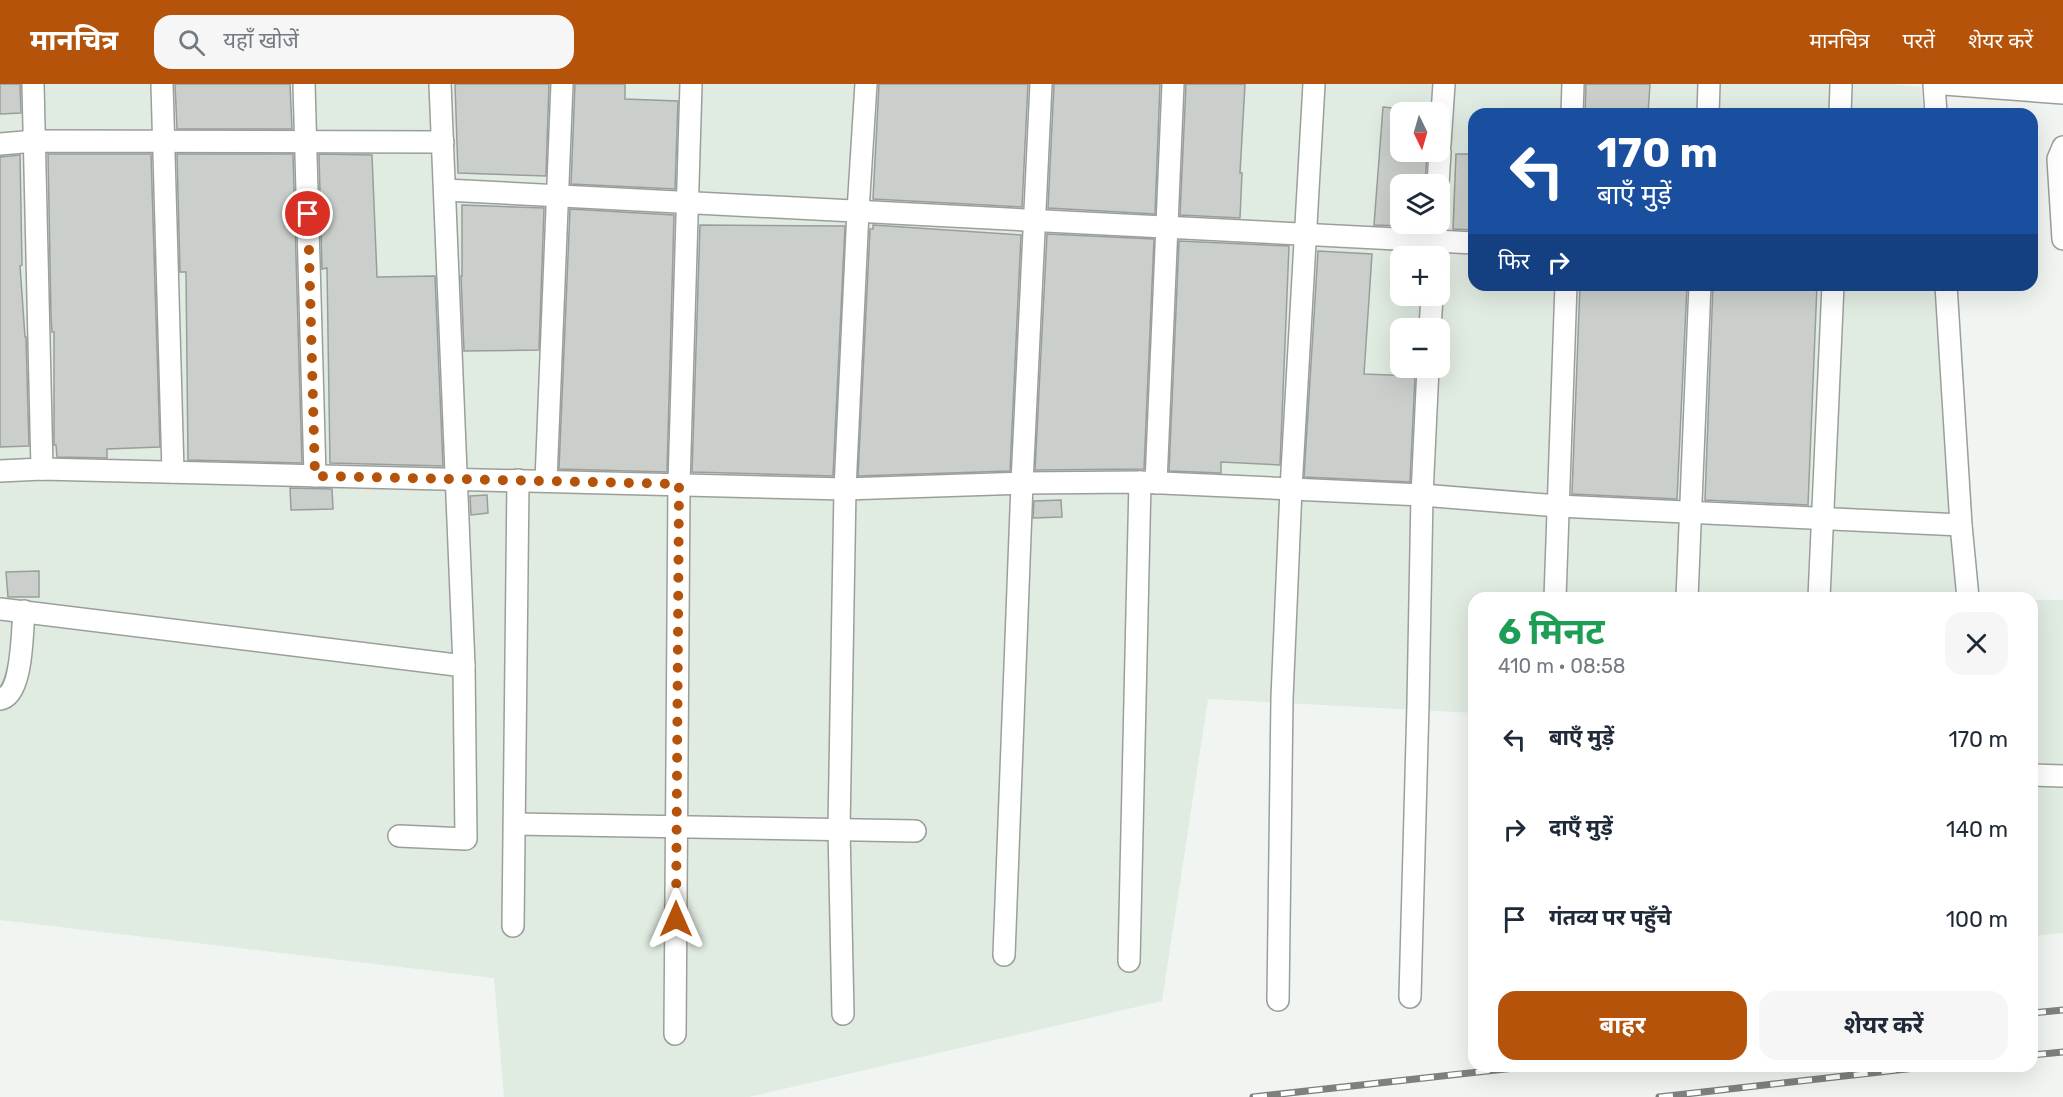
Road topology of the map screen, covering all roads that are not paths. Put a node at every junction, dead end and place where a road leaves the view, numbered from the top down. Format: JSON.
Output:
{"nodes":[{"id":1,"x":33,"y":84,"type":"edge"},
{"id":2,"x":162,"y":84,"type":"edge"},
{"id":3,"x":304,"y":84,"type":"edge"},
{"id":4,"x":440,"y":84,"type":"edge"},
{"id":5,"x":562,"y":84,"type":"edge"},
{"id":6,"x":691,"y":84,"type":"edge"},
{"id":7,"x":866,"y":84,"type":"edge"},
{"id":8,"x":1041,"y":84,"type":"edge"},
{"id":9,"x":1173,"y":84,"type":"edge"},
{"id":10,"x":1314,"y":84,"type":"edge"},
{"id":11,"x":1444,"y":84,"type":"edge"},
{"id":12,"x":1573,"y":84,"type":"edge"},
{"id":13,"x":1709,"y":84,"type":"edge"},
{"id":14,"x":1934,"y":84,"type":"edge"},
{"id":15,"x":1944,"y":84,"type":"edge"},
{"id":16,"x":1841,"y":86,"type":"dead end"},
{"id":17,"x":2063,"y":93,"type":"edge"},
{"id":18,"x":1443,"y":102,"type":"edge"},
{"id":19,"x":1572,"y":108,"type":"edge"},
{"id":20,"x":1708,"y":108,"type":"edge"},
{"id":21,"x":1840,"y":108,"type":"edge"},
{"id":22,"x":1936,"y":108,"type":"edge"},
{"id":23,"x":35,"y":141,"type":"junction"},
{"id":24,"x":164,"y":142,"type":"junction"},
{"id":25,"x":306,"y":142,"type":"junction"},
{"id":26,"x":442,"y":142,"type":"junction"},
{"id":27,"x":0,"y":144,"type":"edge"},
{"id":28,"x":2063,"y":147,"type":"edge"},
{"id":29,"x":445,"y":190,"type":"junction"},
{"id":30,"x":558,"y":196,"type":"junction"},
{"id":31,"x":687,"y":203,"type":"junction"},
{"id":32,"x":858,"y":211,"type":"junction"},
{"id":33,"x":1035,"y":220,"type":"junction"},
{"id":34,"x":1167,"y":226,"type":"junction"},
{"id":35,"x":1305,"y":233,"type":"junction"},
{"id":36,"x":2063,"y":239,"type":"edge"},
{"id":37,"x":1434,"y":240,"type":"edge"},
{"id":38,"x":1468,"y":243,"type":"edge"},
{"id":39,"x":1566,"y":291,"type":"edge"},
{"id":40,"x":1700,"y":291,"type":"edge"},
{"id":41,"x":1833,"y":291,"type":"edge"},
{"id":42,"x":1946,"y":291,"type":"edge"},
{"id":43,"x":1428,"y":378,"type":"edge"},
{"id":44,"x":42,"y":469,"type":"junction"},
{"id":45,"x":0,"y":471,"type":"edge"},
{"id":46,"x":173,"y":472,"type":"junction"},
{"id":47,"x":315,"y":476,"type":"junction"},
{"id":48,"x":457,"y":479,"type":"junction"},
{"id":49,"x":518,"y":480,"type":"junction"},
{"id":50,"x":546,"y":482,"type":"junction"},
{"id":51,"x":1148,"y":482,"type":"junction"},
{"id":52,"x":1022,"y":483,"type":"junction"},
{"id":53,"x":679,"y":484,"type":"junction"},
{"id":54,"x":844,"y":489,"type":"junction"},
{"id":55,"x":1291,"y":489,"type":"junction"},
{"id":56,"x":1422,"y":495,"type":"junction"},
{"id":57,"x":1558,"y":506,"type":"junction"},
{"id":58,"x":1691,"y":512,"type":"junction"},
{"id":59,"x":1823,"y":518,"type":"junction"},
{"id":60,"x":1961,"y":525,"type":"junction"},
{"id":61,"x":1555,"y":592,"type":"edge"},
{"id":62,"x":1687,"y":592,"type":"edge"},
{"id":63,"x":1820,"y":592,"type":"edge"},
{"id":64,"x":1967,"y":592,"type":"edge"},
{"id":65,"x":0,"y":609,"type":"edge"},
{"id":66,"x":24,"y":611,"type":"junction"},
{"id":67,"x":464,"y":666,"type":"junction"},
{"id":68,"x":0,"y":699,"type":"edge"},
{"id":69,"x":2038,"y":775,"type":"edge"},
{"id":70,"x":2063,"y":776,"type":"edge"},
{"id":71,"x":515,"y":824,"type":"junction"},
{"id":72,"x":676,"y":827,"type":"junction"},
{"id":73,"x":838,"y":830,"type":"junction"},
{"id":74,"x":915,"y":831,"type":"dead end"},
{"id":75,"x":399,"y":836,"type":"dead end"},
{"id":76,"x":513,"y":926,"type":"dead end"},
{"id":77,"x":1004,"y":955,"type":"dead end"},
{"id":78,"x":1129,"y":962,"type":"dead end"},
{"id":79,"x":1410,"y":997,"type":"dead end"},
{"id":80,"x":1278,"y":1000,"type":"dead end"},
{"id":81,"x":843,"y":1014,"type":"dead end"},
{"id":82,"x":675,"y":1034,"type":"dead end"}],
"edges":[{"from":1,"to":23,"type":"street"},
{"from":2,"to":24,"type":"street"},
{"from":3,"to":25,"type":"street"},
{"from":4,"to":26,"type":"street"},
{"from":5,"to":30,"type":"street"},
{"from":6,"to":31,"type":"street"},
{"from":7,"to":32,"type":"street"},
{"from":8,"to":33,"type":"street"},
{"from":9,"to":34,"type":"street"},
{"from":10,"to":35,"type":"street"},
{"from":11,"to":18,"type":"street"},
{"from":12,"to":19,"type":"street"},
{"from":13,"to":20,"type":"street"},
{"from":14,"to":22,"type":"street"},
{"from":15,"to":17,"type":"street"},
{"from":16,"to":21,"type":"street"},
{"from":23,"to":24,"type":"street"},
{"from":23,"to":27,"type":"street"},
{"from":23,"to":44,"type":"street"},
{"from":24,"to":25,"type":"street"},
{"from":24,"to":46,"type":"street"},
{"from":25,"to":26,"type":"street"},
{"from":25,"to":47,"type":"street"},
{"from":26,"to":29,"type":"street"},
{"from":28,"to":36,"type":"street"},
{"from":29,"to":30,"type":"street"},
{"from":29,"to":48,"type":"street"},
{"from":30,"to":31,"type":"street"},
{"from":30,"to":50,"type":"street"},
{"from":31,"to":32,"type":"street"},
{"from":31,"to":53,"type":"street"},
{"from":32,"to":33,"type":"street"},
{"from":32,"to":54,"type":"street"},
{"from":33,"to":34,"type":"street"},
{"from":33,"to":52,"type":"street"},
{"from":34,"to":35,"type":"street"},
{"from":34,"to":51,"type":"street"},
{"from":35,"to":37,"type":"street"},
{"from":35,"to":55,"type":"street"},
{"from":37,"to":38,"type":"street"},
{"from":39,"to":57,"type":"street"},
{"from":40,"to":58,"type":"street"},
{"from":41,"to":59,"type":"street"},
{"from":42,"to":60,"type":"street"},
{"from":43,"to":56,"type":"street"},
{"from":44,"to":45,"type":"street"},
{"from":44,"to":46,"type":"street"},
{"from":46,"to":47,"type":"street"},
{"from":47,"to":48,"type":"street"},
{"from":48,"to":49,"type":"street"},
{"from":48,"to":67,"type":"street"},
{"from":49,"to":50,"type":"street"},
{"from":49,"to":71,"type":"street"},
{"from":50,"to":53,"type":"street"},
{"from":51,"to":52,"type":"street"},
{"from":51,"to":55,"type":"street"},
{"from":51,"to":78,"type":"street"},
{"from":52,"to":54,"type":"street"},
{"from":52,"to":77,"type":"street"},
{"from":53,"to":54,"type":"street"},
{"from":53,"to":72,"type":"street"},
{"from":54,"to":73,"type":"street"},
{"from":55,"to":56,"type":"street"},
{"from":55,"to":80,"type":"street"},
{"from":56,"to":57,"type":"street"},
{"from":56,"to":79,"type":"street"},
{"from":57,"to":58,"type":"street"},
{"from":57,"to":61,"type":"street"},
{"from":58,"to":59,"type":"street"},
{"from":58,"to":62,"type":"street"},
{"from":59,"to":60,"type":"street"},
{"from":59,"to":63,"type":"street"},
{"from":60,"to":64,"type":"street"},
{"from":65,"to":66,"type":"street"},
{"from":66,"to":67,"type":"street"},
{"from":66,"to":68,"type":"street"},
{"from":67,"to":75,"type":"street"},
{"from":69,"to":70,"type":"street"},
{"from":71,"to":72,"type":"street"},
{"from":71,"to":76,"type":"street"},
{"from":72,"to":73,"type":"street"},
{"from":72,"to":82,"type":"street"},
{"from":73,"to":74,"type":"street"},
{"from":73,"to":81,"type":"street"}]}
